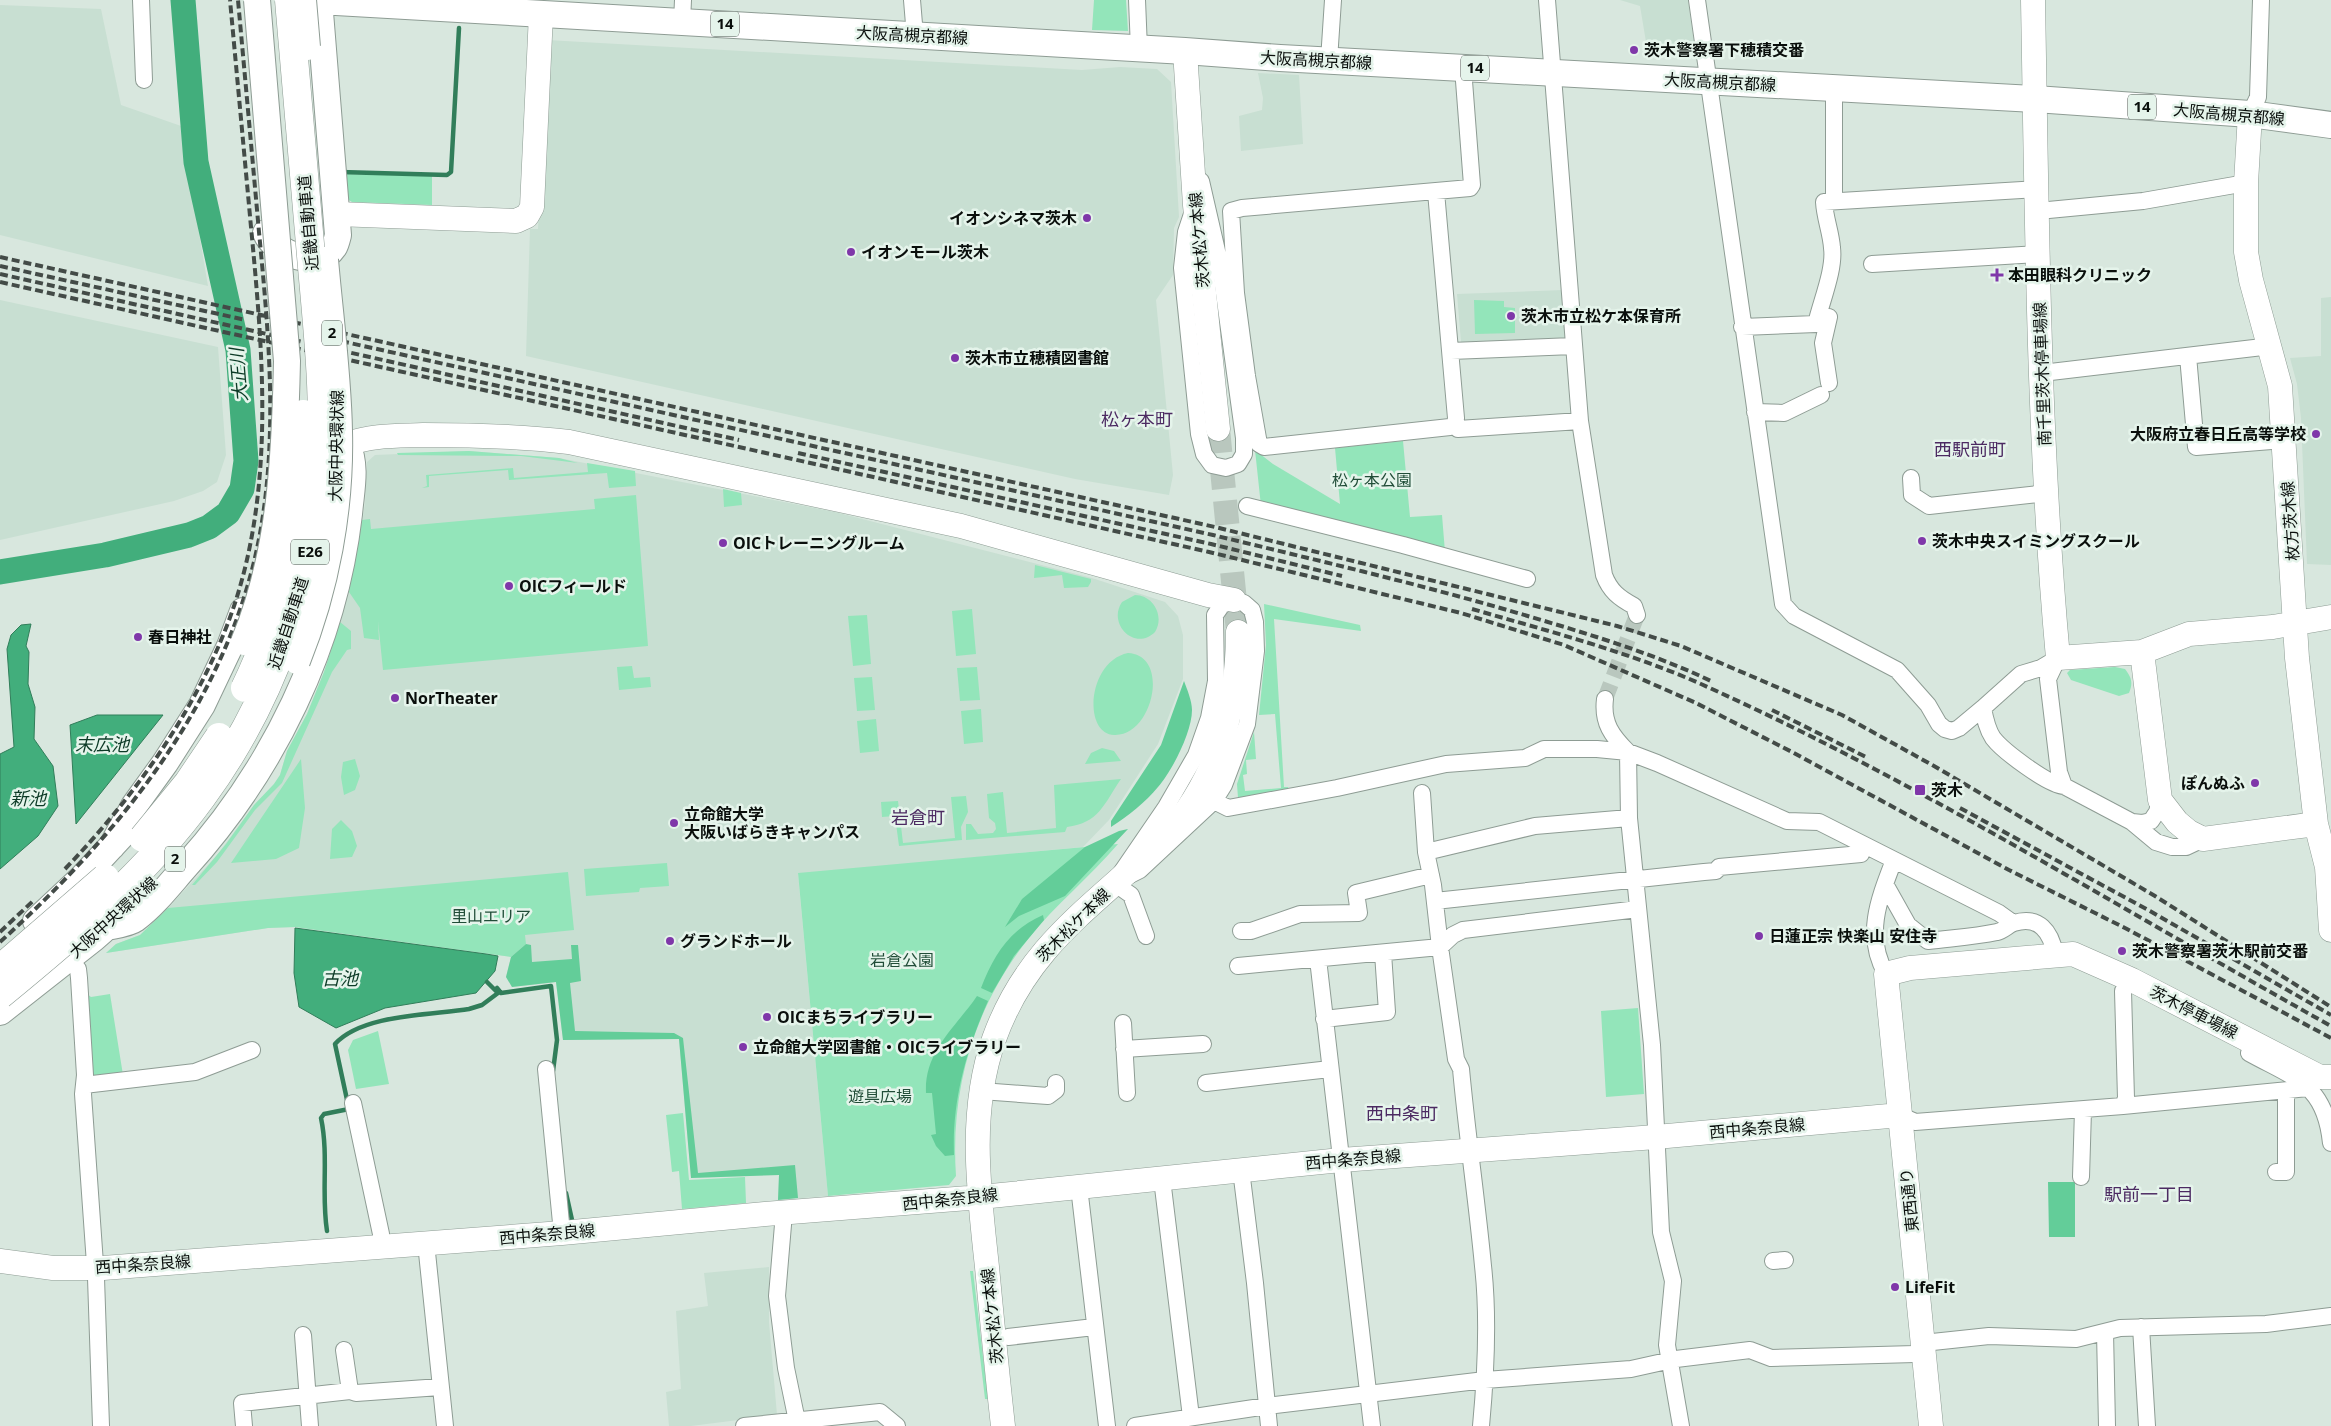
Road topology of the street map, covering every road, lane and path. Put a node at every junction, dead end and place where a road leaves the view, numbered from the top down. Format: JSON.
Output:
{"nodes":[{"id":1,"x":141,"y":0,"type":"edge"},
{"id":2,"x":244,"y":0,"type":"edge"},
{"id":3,"x":257,"y":0,"type":"edge"},
{"id":4,"x":273,"y":0,"type":"edge"},
{"id":5,"x":289,"y":0,"type":"edge"},
{"id":6,"x":310,"y":0,"type":"edge"},
{"id":7,"x":912,"y":0,"type":"edge"},
{"id":8,"x":1137,"y":0,"type":"edge"},
{"id":9,"x":1333,"y":0,"type":"edge"},
{"id":10,"x":1547,"y":0,"type":"edge"},
{"id":11,"x":1697,"y":0,"type":"edge"},
{"id":12,"x":2033,"y":0,"type":"edge"},
{"id":13,"x":2261,"y":0,"type":"edge"},
{"id":14,"x":537,"y":9,"type":"edge"},
{"id":15,"x":683,"y":11,"type":"edge"},
{"id":16,"x":915,"y":36,"type":"junction"},
{"id":17,"x":1139,"y":48,"type":"junction"},
{"id":18,"x":1185,"y":51,"type":"junction"},
{"id":19,"x":1329,"y":60,"type":"junction"},
{"id":20,"x":1463,"y":68,"type":"junction"},
{"id":21,"x":1554,"y":72,"type":"junction"},
{"id":22,"x":144,"y":80,"type":"dead end"},
{"id":23,"x":1708,"y":81,"type":"junction"},
{"id":24,"x":1834,"y":88,"type":"junction"},
{"id":25,"x":2035,"y":99,"type":"junction"},
{"id":26,"x":2250,"y":114,"type":"junction"},
{"id":27,"x":2331,"y":125,"type":"edge"},
{"id":28,"x":1192,"y":153,"type":"junction"},
{"id":29,"x":2246,"y":184,"type":"junction"},
{"id":30,"x":1436,"y":192,"type":"junction"},
{"id":31,"x":2037,"y":200,"type":"junction"},
{"id":32,"x":1834,"y":201,"type":"junction"},
{"id":33,"x":1195,"y":205,"type":"junction"},
{"id":34,"x":337,"y":214,"type":"junction"},
{"id":35,"x":2038,"y":254,"type":"junction"},
{"id":36,"x":1872,"y":264,"type":"dead end"},
{"id":37,"x":1824,"y":321,"type":"junction"},
{"id":38,"x":1742,"y":327,"type":"junction"},
{"id":39,"x":1573,"y":346,"type":"junction"},
{"id":40,"x":2271,"y":346,"type":"junction"},
{"id":41,"x":1451,"y":351,"type":"junction"},
{"id":42,"x":2188,"y":356,"type":"junction"},
{"id":43,"x":2042,"y":373,"type":"junction"},
{"id":44,"x":1754,"y":412,"type":"junction"},
{"id":45,"x":1580,"y":421,"type":"junction"},
{"id":46,"x":1455,"y":424,"type":"junction"},
{"id":47,"x":1218,"y":429,"type":"tunnel mouth"},
{"id":48,"x":2284,"y":440,"type":"junction"},
{"id":49,"x":347,"y":444,"type":"junction"},
{"id":50,"x":1911,"y":478,"type":"dead end"},
{"id":51,"x":2047,"y":493,"type":"junction"},
{"id":52,"x":1247,"y":506,"type":"dead end"},
{"id":53,"x":1526,"y":579,"type":"dead end"},
{"id":54,"x":1234,"y":600,"type":"joint"},
{"id":55,"x":1211,"y":605,"type":"junction"},
{"id":56,"x":1637,"y":616,"type":"dead end"},
{"id":57,"x":2331,"y":618,"type":"edge"},
{"id":58,"x":2296,"y":622,"type":"junction"},
{"id":59,"x":1238,"y":632,"type":"tunnel mouth"},
{"id":60,"x":2142,"y":652,"type":"junction"},
{"id":61,"x":2058,"y":658,"type":"junction"},
{"id":62,"x":1605,"y":699,"type":"tunnel mouth"},
{"id":63,"x":1983,"y":708,"type":"junction"},
{"id":64,"x":1628,"y":752,"type":"junction"},
{"id":65,"x":2064,"y":786,"type":"junction"},
{"id":66,"x":1422,"y":793,"type":"dead end"},
{"id":67,"x":2160,"y":800,"type":"junction"},
{"id":68,"x":1214,"y":801,"type":"junction"},
{"id":69,"x":1629,"y":818,"type":"junction"},
{"id":70,"x":2132,"y":822,"type":"junction"},
{"id":71,"x":2327,"y":834,"type":"edge"},
{"id":72,"x":2204,"y":839,"type":"junction"},
{"id":73,"x":1864,"y":845,"type":"junction"},
{"id":74,"x":112,"y":846,"type":"junction"},
{"id":75,"x":1426,"y":852,"type":"junction"},
{"id":76,"x":1894,"y":860,"type":"junction"},
{"id":77,"x":1430,"y":875,"type":"junction"},
{"id":78,"x":1635,"y":878,"type":"junction"},
{"id":79,"x":1114,"y":883,"type":"junction"},
{"id":80,"x":1885,"y":884,"type":"junction"},
{"id":81,"x":1435,"y":901,"type":"junction"},
{"id":82,"x":1638,"y":909,"type":"junction"},
{"id":83,"x":2012,"y":923,"type":"junction"},
{"id":84,"x":106,"y":928,"type":"junction"},
{"id":85,"x":2331,"y":930,"type":"edge"},
{"id":86,"x":1241,"y":931,"type":"dead end"},
{"id":87,"x":1146,"y":936,"type":"dead end"},
{"id":88,"x":1440,"y":947,"type":"junction"},
{"id":89,"x":0,"y":953,"type":"edge"},
{"id":90,"x":1382,"y":953,"type":"junction"},
{"id":91,"x":2055,"y":954,"type":"junction"},
{"id":92,"x":67,"y":959,"type":"junction"},
{"id":93,"x":1318,"y":959,"type":"junction"},
{"id":94,"x":1238,"y":966,"type":"dead end"},
{"id":95,"x":0,"y":969,"type":"edge"},
{"id":96,"x":1886,"y":974,"type":"junction"},
{"id":97,"x":2128,"y":985,"type":"junction"},
{"id":98,"x":0,"y":996,"type":"edge"},
{"id":99,"x":0,"y":1012,"type":"edge"},
{"id":100,"x":1324,"y":1019,"type":"junction"},
{"id":101,"x":1123,"y":1023,"type":"dead end"},
{"id":102,"x":1203,"y":1044,"type":"dead end"},
{"id":103,"x":1124,"y":1049,"type":"junction"},
{"id":104,"x":252,"y":1050,"type":"dead end"},
{"id":105,"x":546,"y":1069,"type":"dead end"},
{"id":106,"x":1330,"y":1069,"type":"junction"},
{"id":107,"x":2331,"y":1077,"type":"edge"},
{"id":108,"x":1056,"y":1083,"type":"dead end"},
{"id":109,"x":1206,"y":1083,"type":"dead end"},
{"id":110,"x":84,"y":1085,"type":"junction"},
{"id":111,"x":2308,"y":1088,"type":"junction"},
{"id":112,"x":981,"y":1091,"type":"junction"},
{"id":113,"x":2286,"y":1091,"type":"junction"},
{"id":114,"x":1127,"y":1093,"type":"dead end"},
{"id":115,"x":353,"y":1103,"type":"dead end"},
{"id":116,"x":2123,"y":1106,"type":"junction"},
{"id":117,"x":2083,"y":1110,"type":"junction"},
{"id":118,"x":1900,"y":1115,"type":"junction"},
{"id":119,"x":1656,"y":1137,"type":"junction"},
{"id":120,"x":2331,"y":1143,"type":"edge"},
{"id":121,"x":1468,"y":1149,"type":"junction"},
{"id":122,"x":1341,"y":1160,"type":"junction"},
{"id":123,"x":1241,"y":1170,"type":"junction"},
{"id":124,"x":2276,"y":1172,"type":"dead end"},
{"id":125,"x":2081,"y":1177,"type":"dead end"},
{"id":126,"x":1162,"y":1179,"type":"junction"},
{"id":127,"x":1079,"y":1187,"type":"junction"},
{"id":128,"x":981,"y":1197,"type":"junction"},
{"id":129,"x":784,"y":1213,"type":"junction"},
{"id":130,"x":562,"y":1234,"type":"junction"},
{"id":131,"x":426,"y":1243,"type":"junction"},
{"id":132,"x":381,"y":1245,"type":"junction"},
{"id":133,"x":0,"y":1261,"type":"edge"},
{"id":134,"x":95,"y":1268,"type":"junction"},
{"id":135,"x":2331,"y":1316,"type":"edge"},
{"id":136,"x":1094,"y":1327,"type":"junction"},
{"id":137,"x":2141,"y":1327,"type":"junction"},
{"id":138,"x":2104,"y":1332,"type":"junction"},
{"id":139,"x":303,"y":1335,"type":"dead end"},
{"id":140,"x":1008,"y":1337,"type":"dead end"},
{"id":141,"x":1919,"y":1348,"type":"junction"},
{"id":142,"x":344,"y":1350,"type":"dead end"},
{"id":143,"x":1669,"y":1362,"type":"junction"},
{"id":144,"x":1485,"y":1380,"type":"junction"},
{"id":145,"x":440,"y":1387,"type":"junction"},
{"id":146,"x":350,"y":1391,"type":"junction"},
{"id":147,"x":1369,"y":1394,"type":"junction"},
{"id":148,"x":308,"y":1396,"type":"junction"},
{"id":149,"x":1267,"y":1406,"type":"junction"},
{"id":150,"x":1191,"y":1417,"type":"junction"},
{"id":151,"x":797,"y":1420,"type":"junction"},
{"id":152,"x":101,"y":1426,"type":"edge"},
{"id":153,"x":244,"y":1426,"type":"edge"},
{"id":154,"x":310,"y":1426,"type":"edge"},
{"id":155,"x":445,"y":1426,"type":"edge"},
{"id":156,"x":744,"y":1426,"type":"edge"},
{"id":157,"x":897,"y":1426,"type":"edge"},
{"id":158,"x":1003,"y":1426,"type":"edge"},
{"id":159,"x":1107,"y":1426,"type":"edge"},
{"id":160,"x":1135,"y":1426,"type":"edge"},
{"id":161,"x":1269,"y":1426,"type":"edge"},
{"id":162,"x":1372,"y":1426,"type":"edge"},
{"id":163,"x":1480,"y":1426,"type":"edge"},
{"id":164,"x":1681,"y":1426,"type":"edge"},
{"id":165,"x":1932,"y":1426,"type":"edge"},
{"id":166,"x":2106,"y":1426,"type":"edge"},
{"id":167,"x":2147,"y":1426,"type":"edge"}],
"edges":[{"from":1,"to":22,"type":"street"},
{"from":2,"to":34,"type":"main road"},
{"from":3,"to":74,"type":"main road","bridge":true},
{"from":4,"to":95,"type":"highway","name":"近畿自動車道","number":"E26","bridge":true},
{"from":5,"to":98,"type":"highway","name":"近畿自動車道","number":"E26","bridge":true},
{"from":6,"to":14,"type":"main road","name":"大阪高槻京都線","number":"14"},
{"from":6,"to":34,"type":"main road"},
{"from":6,"to":84,"type":"main road","name":"大阪中央環状線","number":"2","bridge":true},
{"from":7,"to":16,"type":"street"},
{"from":8,"to":17,"type":"street"},
{"from":9,"to":19,"type":"street"},
{"from":10,"to":21,"type":"street"},
{"from":11,"to":23,"type":"street"},
{"from":12,"to":25,"type":"street","name":"南千里茨木停車場線"},
{"from":13,"to":26,"type":"street"},
{"from":14,"to":15,"type":"main road","name":"大阪高槻京都線","number":"14"},
{"from":14,"to":34,"type":"street"},
{"from":15,"to":16,"type":"main road","name":"大阪高槻京都線","number":"14"},
{"from":16,"to":17,"type":"main road","name":"大阪高槻京都線","number":"14"},
{"from":17,"to":18,"type":"main road","name":"大阪高槻京都線","number":"14"},
{"from":18,"to":19,"type":"main road","name":"大阪高槻京都線","number":"14"},
{"from":18,"to":28,"type":"street","name":"茨木松ケ本線"},
{"from":19,"to":20,"type":"main road","name":"大阪高槻京都線","number":"14"},
{"from":20,"to":21,"type":"main road","name":"大阪高槻京都線","number":"14"},
{"from":20,"to":30,"type":"street"},
{"from":21,"to":23,"type":"main road","name":"大阪高槻京都線","number":"14"},
{"from":21,"to":39,"type":"street"},
{"from":23,"to":24,"type":"main road","name":"大阪高槻京都線","number":"14"},
{"from":23,"to":38,"type":"street"},
{"from":24,"to":25,"type":"main road","name":"大阪高槻京都線","number":"14"},
{"from":24,"to":32,"type":"street"},
{"from":25,"to":26,"type":"main road","name":"大阪高槻京都線","number":"14"},
{"from":25,"to":31,"type":"street","name":"南千里茨木停車場線"},
{"from":26,"to":27,"type":"main road","name":"大阪高槻京都線","number":"14"},
{"from":26,"to":29,"type":"street","name":"枚方茨木線"},
{"from":28,"to":33,"type":"street","name":"茨木松ケ本線"},
{"from":28,"to":33,"type":"street"},
{"from":29,"to":31,"type":"street"},
{"from":29,"to":40,"type":"street","name":"枚方茨木線"},
{"from":30,"to":41,"type":"street"},
{"from":30,"to":46,"type":"street"},
{"from":31,"to":32,"type":"street"},
{"from":31,"to":35,"type":"street","name":"南千里茨木停車場線"},
{"from":32,"to":37,"type":"street"},
{"from":33,"to":47,"type":"street","name":"茨木松ケ本線"},
{"from":35,"to":36,"type":"street"},
{"from":35,"to":43,"type":"street","name":"南千里茨木停車場線"},
{"from":37,"to":38,"type":"street"},
{"from":37,"to":44,"type":"street"},
{"from":38,"to":44,"type":"street"},
{"from":39,"to":41,"type":"street"},
{"from":39,"to":45,"type":"street"},
{"from":40,"to":42,"type":"street"},
{"from":40,"to":48,"type":"street","name":"枚方茨木線"},
{"from":41,"to":46,"type":"street"},
{"from":42,"to":43,"type":"street"},
{"from":42,"to":48,"type":"street"},
{"from":43,"to":51,"type":"street","name":"南千里茨木停車場線"},
{"from":44,"to":63,"type":"street"},
{"from":45,"to":46,"type":"street"},
{"from":45,"to":56,"type":"street"},
{"from":48,"to":58,"type":"street","name":"枚方茨木線"},
{"from":49,"to":55,"type":"street"},
{"from":49,"to":74,"type":"main road"},
{"from":49,"to":84,"type":"main road"},
{"from":50,"to":51,"type":"street"},
{"from":51,"to":61,"type":"street","name":"南千里茨木停車場線"},
{"from":52,"to":53,"type":"street"},
{"from":54,"to":55,"type":"street"},
{"from":54,"to":68,"type":"street"},
{"from":55,"to":79,"type":"street"},
{"from":57,"to":58,"type":"street"},
{"from":58,"to":60,"type":"street"},
{"from":58,"to":71,"type":"street","name":"枚方茨木線"},
{"from":59,"to":79,"type":"street","name":"茨木松ケ本線"},
{"from":60,"to":61,"type":"street"},
{"from":60,"to":67,"type":"street"},
{"from":61,"to":63,"type":"street"},
{"from":61,"to":65,"type":"street"},
{"from":62,"to":64,"type":"street"},
{"from":63,"to":65,"type":"street"},
{"from":64,"to":68,"type":"street"},
{"from":64,"to":69,"type":"street"},
{"from":64,"to":73,"type":"street"},
{"from":65,"to":70,"type":"street"},
{"from":66,"to":75,"type":"street"},
{"from":67,"to":70,"type":"street"},
{"from":67,"to":72,"type":"street"},
{"from":68,"to":79,"type":"street"},
{"from":69,"to":75,"type":"street"},
{"from":69,"to":78,"type":"street"},
{"from":70,"to":72,"type":"street"},
{"from":71,"to":72,"type":"street"},
{"from":71,"to":85,"type":"street","name":"枚方茨木線"},
{"from":73,"to":76,"type":"street"},
{"from":73,"to":78,"type":"street"},
{"from":74,"to":89,"type":"main road"},
{"from":75,"to":77,"type":"street"},
{"from":76,"to":80,"type":"street"},
{"from":76,"to":83,"type":"street"},
{"from":77,"to":81,"type":"street"},
{"from":77,"to":86,"type":"street"},
{"from":78,"to":81,"type":"street"},
{"from":78,"to":82,"type":"street"},
{"from":79,"to":87,"type":"street"},
{"from":79,"to":112,"type":"street","name":"茨木松ケ本線"},
{"from":80,"to":83,"type":"street"},
{"from":80,"to":96,"type":"street"},
{"from":81,"to":88,"type":"street"},
{"from":82,"to":88,"type":"street"},
{"from":82,"to":119,"type":"street"},
{"from":83,"to":91,"type":"street"},
{"from":84,"to":92,"type":"main road","name":"大阪中央環状線","number":"2"},
{"from":88,"to":90,"type":"street"},
{"from":88,"to":121,"type":"street"},
{"from":90,"to":93,"type":"street"},
{"from":90,"to":100,"type":"street"},
{"from":91,"to":96,"type":"street","name":"茨木停車場線"},
{"from":91,"to":97,"type":"street","name":"茨木停車場線"},
{"from":92,"to":99,"type":"main road","name":"大阪中央環状線","number":"2"},
{"from":92,"to":110,"type":"street"},
{"from":93,"to":94,"type":"street"},
{"from":93,"to":100,"type":"street"},
{"from":96,"to":118,"type":"street","name":"東西通り"},
{"from":97,"to":107,"type":"street","name":"茨木停車場線"},
{"from":97,"to":111,"type":"street"},
{"from":97,"to":116,"type":"street"},
{"from":100,"to":106,"type":"street"},
{"from":101,"to":103,"type":"street"},
{"from":102,"to":103,"type":"street"},
{"from":103,"to":114,"type":"street"},
{"from":104,"to":110,"type":"street"},
{"from":105,"to":130,"type":"street"},
{"from":106,"to":109,"type":"street"},
{"from":106,"to":122,"type":"street"},
{"from":108,"to":112,"type":"street"},
{"from":110,"to":134,"type":"street"},
{"from":111,"to":113,"type":"street"},
{"from":111,"to":120,"type":"street"},
{"from":112,"to":128,"type":"street","name":"茨木松ケ本線"},
{"from":113,"to":116,"type":"street"},
{"from":113,"to":124,"type":"street"},
{"from":115,"to":132,"type":"street"},
{"from":116,"to":117,"type":"street"},
{"from":117,"to":118,"type":"street"},
{"from":117,"to":125,"type":"street"},
{"from":118,"to":119,"type":"street","name":"西中条奈良線"},
{"from":118,"to":141,"type":"street","name":"東西通り"},
{"from":119,"to":121,"type":"street","name":"西中条奈良線"},
{"from":119,"to":143,"type":"street"},
{"from":121,"to":122,"type":"street","name":"西中条奈良線"},
{"from":121,"to":144,"type":"street"},
{"from":122,"to":123,"type":"street","name":"西中条奈良線"},
{"from":122,"to":147,"type":"street"},
{"from":123,"to":126,"type":"street","name":"西中条奈良線"},
{"from":123,"to":149,"type":"street"},
{"from":126,"to":127,"type":"street","name":"西中条奈良線"},
{"from":126,"to":150,"type":"street"},
{"from":127,"to":128,"type":"street","name":"西中条奈良線"},
{"from":127,"to":136,"type":"street"},
{"from":128,"to":129,"type":"street","name":"西中条奈良線"},
{"from":128,"to":158,"type":"street","name":"茨木松ケ本線"},
{"from":129,"to":130,"type":"street","name":"西中条奈良線"},
{"from":129,"to":151,"type":"street"},
{"from":130,"to":131,"type":"street","name":"西中条奈良線"},
{"from":131,"to":132,"type":"street","name":"西中条奈良線"},
{"from":131,"to":145,"type":"street"},
{"from":132,"to":134,"type":"street","name":"西中条奈良線"},
{"from":133,"to":134,"type":"street","name":"西中条奈良線"},
{"from":134,"to":152,"type":"street"},
{"from":135,"to":137,"type":"street"},
{"from":136,"to":140,"type":"street"},
{"from":136,"to":159,"type":"street"},
{"from":137,"to":138,"type":"street"},
{"from":137,"to":167,"type":"street"},
{"from":138,"to":141,"type":"street"},
{"from":138,"to":166,"type":"street"},
{"from":139,"to":148,"type":"street"},
{"from":141,"to":143,"type":"street"},
{"from":141,"to":165,"type":"street","name":"東西通り"},
{"from":142,"to":146,"type":"street"},
{"from":143,"to":144,"type":"street"},
{"from":143,"to":164,"type":"street"},
{"from":144,"to":147,"type":"street"},
{"from":144,"to":163,"type":"street"},
{"from":145,"to":146,"type":"street"},
{"from":145,"to":155,"type":"street"},
{"from":146,"to":148,"type":"street"},
{"from":147,"to":149,"type":"street"},
{"from":147,"to":162,"type":"street"},
{"from":148,"to":153,"type":"street"},
{"from":148,"to":154,"type":"street"},
{"from":149,"to":150,"type":"street"},
{"from":149,"to":161,"type":"street"},
{"from":150,"to":160,"type":"street"},
{"from":151,"to":156,"type":"street"},
{"from":151,"to":157,"type":"street"}]}
